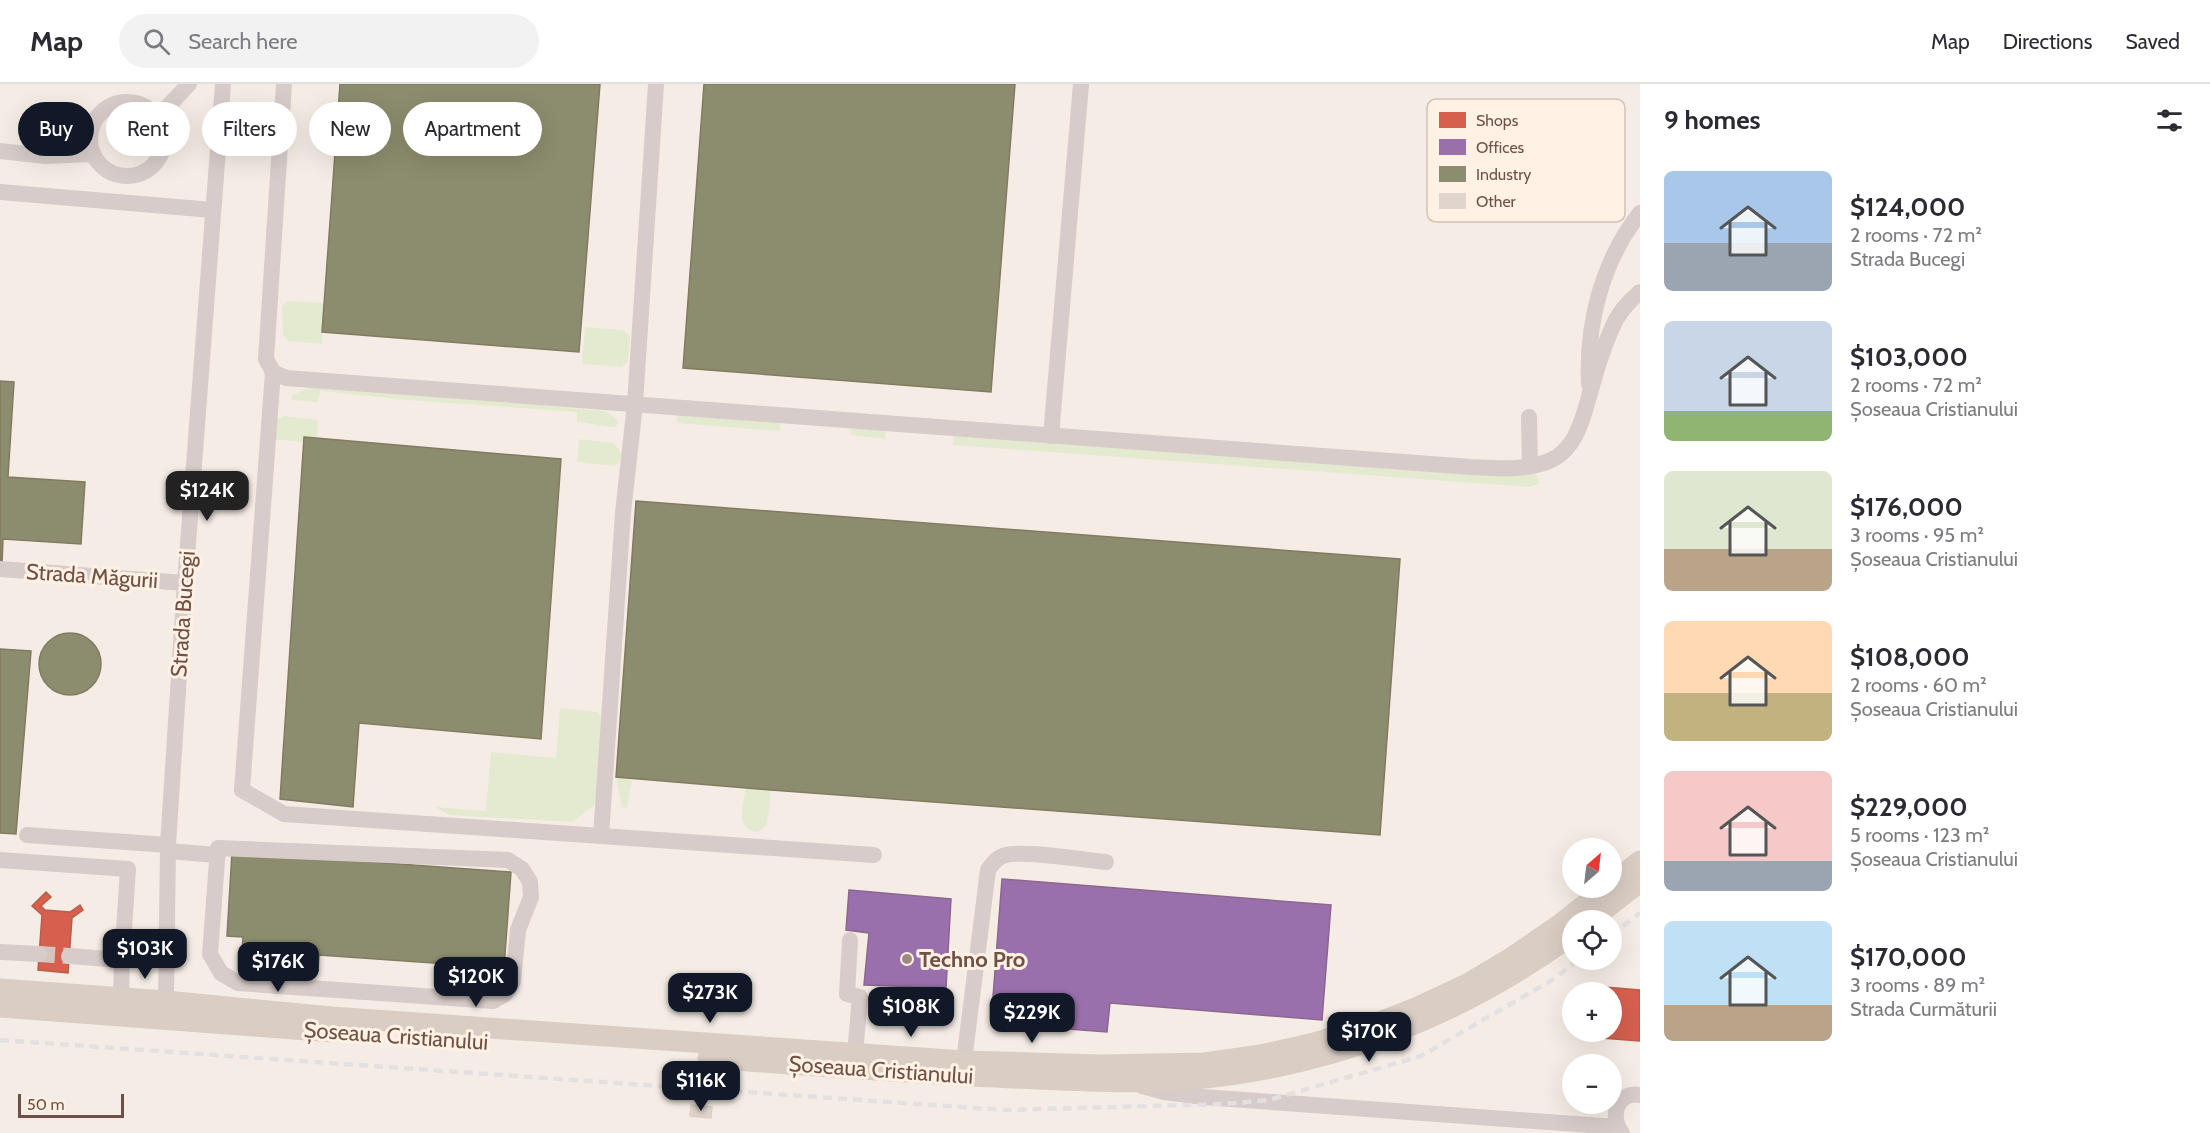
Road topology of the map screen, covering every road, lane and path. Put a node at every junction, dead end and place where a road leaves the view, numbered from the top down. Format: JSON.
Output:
{"nodes":[{"id":1,"x":189,"y":84,"type":"edge"},
{"id":2,"x":223,"y":84,"type":"edge"},
{"id":3,"x":284,"y":84,"type":"edge"},
{"id":4,"x":656,"y":84,"type":"edge"},
{"id":5,"x":1081,"y":84,"type":"edge"},
{"id":6,"x":172,"y":102,"type":"edge"},
{"id":7,"x":106,"y":109,"type":"edge"},
{"id":8,"x":94,"y":121,"type":"edge"},
{"id":9,"x":0,"y":152,"type":"edge"},
{"id":10,"x":18,"y":154,"type":"edge"},
{"id":11,"x":94,"y":156,"type":"edge"},
{"id":12,"x":159,"y":156,"type":"edge"},
{"id":13,"x":0,"y":192,"type":"edge"},
{"id":14,"x":212,"y":210,"type":"junction"},
{"id":15,"x":1640,"y":213,"type":"edge"},
{"id":16,"x":1640,"y":292,"type":"edge"},
{"id":17,"x":273,"y":372,"type":"junction"},
{"id":18,"x":1590,"y":394,"type":"junction"},
{"id":19,"x":635,"y":404,"type":"junction"},
{"id":20,"x":1529,"y":417,"type":"dead end"},
{"id":21,"x":1051,"y":436,"type":"junction"},
{"id":22,"x":1530,"y":466,"type":"junction"},
{"id":23,"x":0,"y":569,"type":"edge"},
{"id":24,"x":185,"y":583,"type":"junction"},
{"id":25,"x":27,"y":835,"type":"dead end"},
{"id":26,"x":601,"y":836,"type":"junction"},
{"id":27,"x":168,"y":848,"type":"junction"},
{"id":28,"x":218,"y":855,"type":"junction"},
{"id":29,"x":874,"y":855,"type":"dead end"},
{"id":30,"x":0,"y":860,"type":"edge"},
{"id":31,"x":1640,"y":861,"type":"edge"},
{"id":32,"x":1106,"y":862,"type":"dead end"},
{"id":33,"x":1622,"y":875,"type":"edge"},
{"id":34,"x":1640,"y":882,"type":"edge"},
{"id":35,"x":1593,"y":898,"type":"edge"},
{"id":36,"x":1604,"y":910,"type":"edge"},
{"id":37,"x":850,"y":940,"type":"dead end"},
{"id":38,"x":1562,"y":942,"type":"edge"},
{"id":39,"x":0,"y":952,"type":"edge"},
{"id":40,"x":39,"y":954,"type":"tunnel mouth"},
{"id":41,"x":69,"y":956,"type":"tunnel mouth"},
{"id":42,"x":122,"y":960,"type":"junction"},
{"id":43,"x":0,"y":989,"type":"edge"},
{"id":44,"x":122,"y":997,"type":"junction"},
{"id":45,"x":166,"y":1001,"type":"junction"},
{"id":46,"x":0,"y":1006,"type":"edge"},
{"id":47,"x":855,"y":1054,"type":"junction"},
{"id":48,"x":964,"y":1061,"type":"junction"},
{"id":49,"x":1130,"y":1082,"type":"junction"},
{"id":50,"x":1640,"y":1095,"type":"edge"},
{"id":51,"x":1619,"y":1130,"type":"edge"}],
"edges":[{"from":1,"to":6,"type":"street"},
{"from":2,"to":14,"type":"street","name":"Strada Bucegi"},
{"from":3,"to":17,"type":"street"},
{"from":4,"to":19,"type":"street"},
{"from":5,"to":21,"type":"street"},
{"from":7,"to":8,"type":"street"},
{"from":9,"to":10,"type":"street"},
{"from":11,"to":12,"type":"street"},
{"from":13,"to":14,"type":"street"},
{"from":14,"to":24,"type":"street","name":"Strada Bucegi"},
{"from":15,"to":18,"type":"street"},
{"from":16,"to":18,"type":"street"},
{"from":17,"to":19,"type":"street"},
{"from":17,"to":26,"type":"street"},
{"from":18,"to":22,"type":"street"},
{"from":19,"to":21,"type":"street"},
{"from":19,"to":26,"type":"street"},
{"from":20,"to":22,"type":"street"},
{"from":21,"to":22,"type":"street"},
{"from":23,"to":24,"type":"street","name":"Strada Măgurii"},
{"from":24,"to":27,"type":"street","name":"Strada Bucegi"},
{"from":25,"to":27,"type":"street"},
{"from":26,"to":29,"type":"street"},
{"from":27,"to":28,"type":"street"},
{"from":27,"to":45,"type":"street","name":"Strada Bucegi"},
{"from":28,"to":28,"type":"street"},
{"from":30,"to":42,"type":"street"},
{"from":31,"to":33,"type":"main road"},
{"from":32,"to":48,"type":"street"},
{"from":34,"to":36,"type":"main road"},
{"from":35,"to":48,"type":"main road","name":"Șoseaua Cristianului"},
{"from":37,"to":47,"type":"street"},
{"from":38,"to":49,"type":"main road"},
{"from":39,"to":40,"type":"street"},
{"from":41,"to":42,"type":"street"},
{"from":42,"to":44,"type":"street"},
{"from":43,"to":44,"type":"main road","name":"Șoseaua Cristianului"},
{"from":44,"to":45,"type":"main road","name":"Șoseaua Cristianului"},
{"from":45,"to":46,"type":"main road","name":"Șoseaua Cristianului"},
{"from":45,"to":47,"type":"main road","name":"Șoseaua Cristianului"},
{"from":46,"to":49,"type":"main road","name":"Șoseaua Cristianului"},
{"from":47,"to":48,"type":"main road","name":"Șoseaua Cristianului"},
{"from":49,"to":51,"type":"street","name":"Șoseaua Cristianului"},
{"from":50,"to":51,"type":"street","name":"Șoseaua Cristianului"}]}
